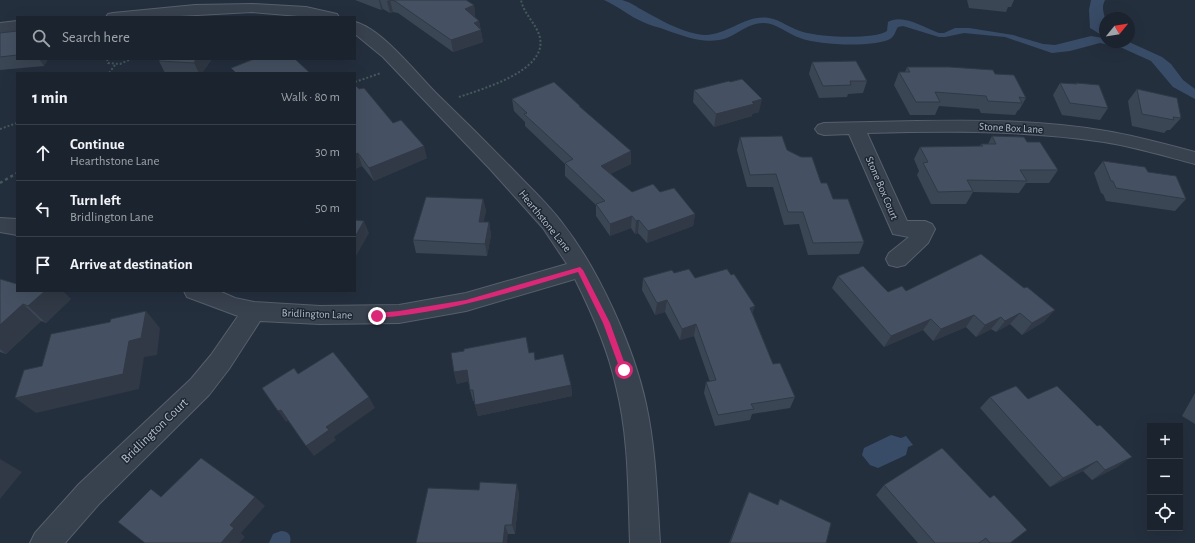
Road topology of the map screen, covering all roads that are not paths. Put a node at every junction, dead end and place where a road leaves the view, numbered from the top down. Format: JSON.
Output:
{"nodes":[{"id":1,"x":125,"y":16,"type":"edge"},
{"id":2,"x":329,"y":16,"type":"edge"},
{"id":3,"x":16,"y":26,"type":"edge"},
{"id":4,"x":0,"y":28,"type":"edge"},
{"id":5,"x":356,"y":28,"type":"edge"},
{"id":6,"x":824,"y":128,"type":"dead end"},
{"id":7,"x":856,"y":128,"type":"junction"},
{"id":8,"x":1195,"y":158,"type":"edge"},
{"id":9,"x":0,"y":225,"type":"edge"},
{"id":10,"x":16,"y":227,"type":"edge"},
{"id":11,"x":897,"y":259,"type":"dead end"},
{"id":12,"x":580,"y":270,"type":"junction"},
{"id":13,"x":198,"y":292,"type":"edge"},
{"id":14,"x":254,"y":311,"type":"junction"},
{"id":15,"x":45,"y":543,"type":"edge"},
{"id":16,"x":645,"y":543,"type":"edge"}],
"edges":[{"from":1,"to":2,"type":"street"},
{"from":3,"to":4,"type":"street"},
{"from":5,"to":12,"type":"street","name":"Hearthstone Lane"},
{"from":6,"to":7,"type":"street","name":"Stone Box Lane"},
{"from":7,"to":8,"type":"street","name":"Stone Box Lane"},
{"from":7,"to":11,"type":"street","name":"Stone Box Court"},
{"from":9,"to":10,"type":"street"},
{"from":12,"to":14,"type":"street","name":"Bridlington Lane"},
{"from":12,"to":16,"type":"street","name":"Hearthstone Lane"},
{"from":13,"to":14,"type":"street","name":"Bridlington Lane"},
{"from":14,"to":15,"type":"street","name":"Bridlington Court"}]}
